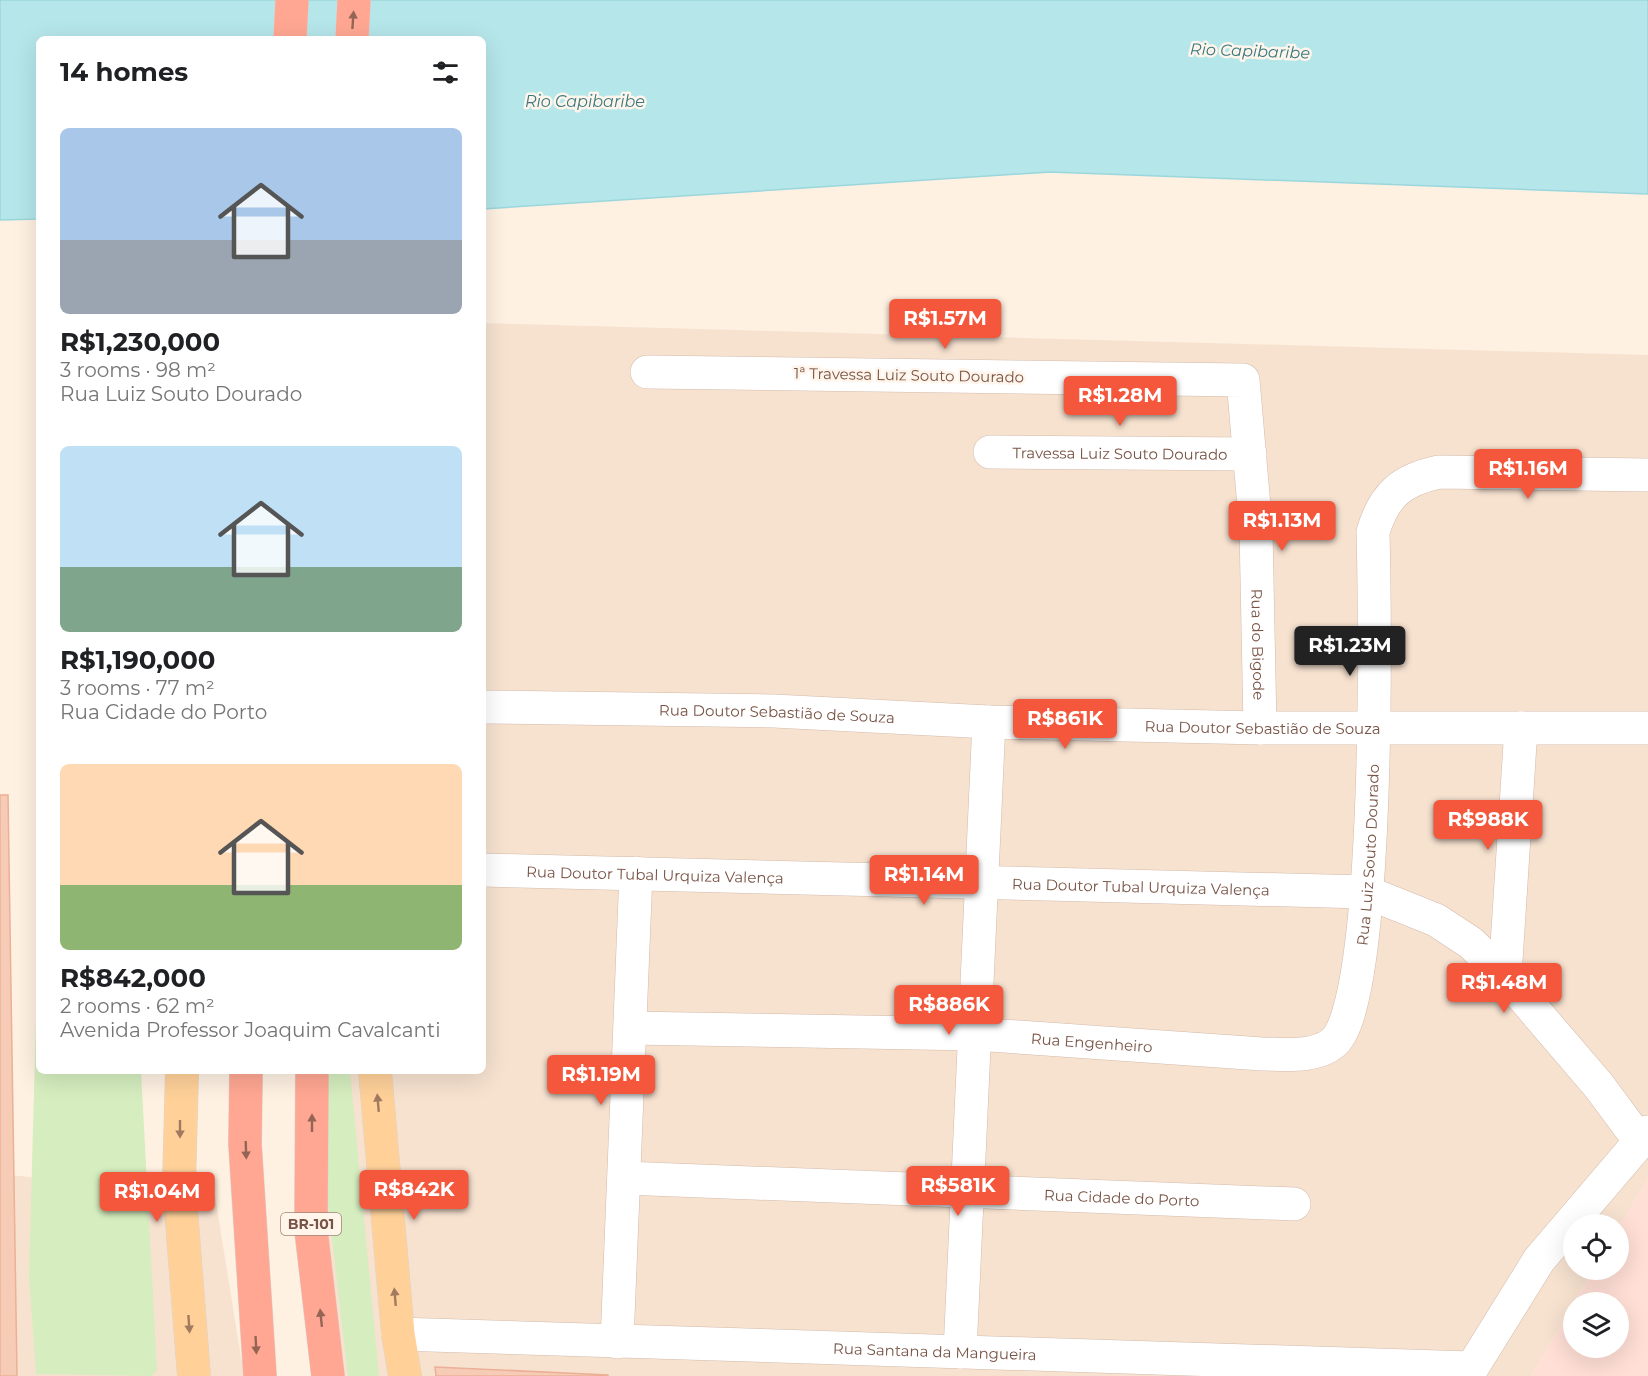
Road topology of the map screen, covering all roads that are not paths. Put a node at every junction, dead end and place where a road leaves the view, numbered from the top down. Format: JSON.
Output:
{"nodes":[{"id":1,"x":292,"y":0,"type":"edge"},
{"id":2,"x":354,"y":0,"type":"edge"},
{"id":3,"x":290,"y":36,"type":"edge"},
{"id":4,"x":352,"y":36,"type":"edge"},
{"id":5,"x":647,"y":372,"type":"dead end"},
{"id":6,"x":1243,"y":380,"type":"joint"},
{"id":7,"x":990,"y":452,"type":"dead end"},
{"id":8,"x":1250,"y":453,"type":"junction"},
{"id":9,"x":1648,"y":476,"type":"edge"},
{"id":10,"x":486,"y":707,"type":"edge"},
{"id":11,"x":989,"y":722,"type":"junction"},
{"id":12,"x":1260,"y":728,"type":"junction"},
{"id":13,"x":1521,"y":728,"type":"junction"},
{"id":14,"x":1648,"y":728,"type":"edge"},
{"id":15,"x":1375,"y":729,"type":"junction"},
{"id":16,"x":486,"y":870,"type":"edge"},
{"id":17,"x":636,"y":873,"type":"junction"},
{"id":18,"x":982,"y":882,"type":"junction"},
{"id":19,"x":1366,"y":892,"type":"junction"},
{"id":20,"x":1505,"y":976,"type":"junction"},
{"id":21,"x":630,"y":1028,"type":"junction"},
{"id":22,"x":975,"y":1034,"type":"junction"},
{"id":23,"x":1334,"y":1043,"type":"joint"},
{"id":24,"x":246,"y":1074,"type":"edge"},
{"id":25,"x":312,"y":1074,"type":"edge"},
{"id":26,"x":375,"y":1074,"type":"edge"},
{"id":27,"x":180,"y":1075,"type":"edge"},
{"id":28,"x":1644,"y":1136,"type":"edge"},
{"id":29,"x":624,"y":1178,"type":"junction"},
{"id":30,"x":968,"y":1192,"type":"junction"},
{"id":31,"x":1294,"y":1204,"type":"dead end"},
{"id":32,"x":398,"y":1334,"type":"junction"},
{"id":33,"x":617,"y":1341,"type":"junction"},
{"id":34,"x":960,"y":1352,"type":"junction"},
{"id":35,"x":910,"y":1363,"type":"edge"},
{"id":36,"x":1469,"y":1372,"type":"edge"},
{"id":37,"x":194,"y":1376,"type":"edge"},
{"id":38,"x":260,"y":1376,"type":"edge"},
{"id":39,"x":328,"y":1376,"type":"edge"},
{"id":40,"x":405,"y":1376,"type":"edge"}],
"edges":[{"from":1,"to":3,"type":"highway"},
{"from":4,"to":2,"type":"highway","one_way":true},
{"from":5,"to":6,"type":"street","name":"1ª Travessa Luiz Souto Dourado"},
{"from":6,"to":8,"type":"street","name":"Rua do Bigode"},
{"from":7,"to":8,"type":"street","name":"Travessa Luiz Souto Dourado"},
{"from":8,"to":12,"type":"street","name":"Rua do Bigode"},
{"from":9,"to":15,"type":"street","name":"Rua Luiz Souto Dourado"},
{"from":10,"to":11,"type":"street","name":"Rua Doutor Sebastião de Souza"},
{"from":11,"to":12,"type":"street","name":"Rua Doutor Sebastião de Souza"},
{"from":11,"to":18,"type":"street"},
{"from":12,"to":15,"type":"street","name":"Rua Doutor Sebastião de Souza"},
{"from":13,"to":14,"type":"street","name":"Rua Doutor Sebastião de Souza"},
{"from":13,"to":15,"type":"street","name":"Rua Doutor Sebastião de Souza"},
{"from":13,"to":20,"type":"street"},
{"from":15,"to":19,"type":"street","name":"Rua Luiz Souto Dourado"},
{"from":16,"to":17,"type":"street","name":"Rua Doutor Tubal Urquiza Valença"},
{"from":17,"to":18,"type":"street","name":"Rua Doutor Tubal Urquiza Valença"},
{"from":17,"to":21,"type":"street"},
{"from":18,"to":19,"type":"street","name":"Rua Doutor Tubal Urquiza Valença"},
{"from":18,"to":22,"type":"street"},
{"from":19,"to":20,"type":"street"},
{"from":19,"to":23,"type":"street","name":"Rua Luiz Souto Dourado"},
{"from":20,"to":28,"type":"street"},
{"from":21,"to":22,"type":"street","name":"Rua Engenheiro"},
{"from":21,"to":29,"type":"street"},
{"from":22,"to":23,"type":"street","name":"Rua Engenheiro"},
{"from":22,"to":30,"type":"street"},
{"from":24,"to":38,"type":"highway","one_way":true},
{"from":39,"to":25,"type":"highway","number":"BR-101","one_way":true},
{"from":32,"to":26,"type":"main road","one_way":true},
{"from":27,"to":37,"type":"main road","one_way":true},
{"from":28,"to":36,"type":"street"},
{"from":29,"to":30,"type":"street","name":"Rua Cidade do Porto"},
{"from":29,"to":33,"type":"street"},
{"from":30,"to":31,"type":"street","name":"Rua Cidade do Porto"},
{"from":30,"to":34,"type":"street"},
{"from":32,"to":33,"type":"street","name":"Rua Santana da Mangueira"},
{"from":32,"to":40,"type":"main road"},
{"from":33,"to":35,"type":"street","name":"Rua Santana da Mangueira"},
{"from":34,"to":35,"type":"street","name":"Rua Santana da Mangueira"},
{"from":34,"to":36,"type":"street","name":"Rua Santana da Mangueira"}]}
